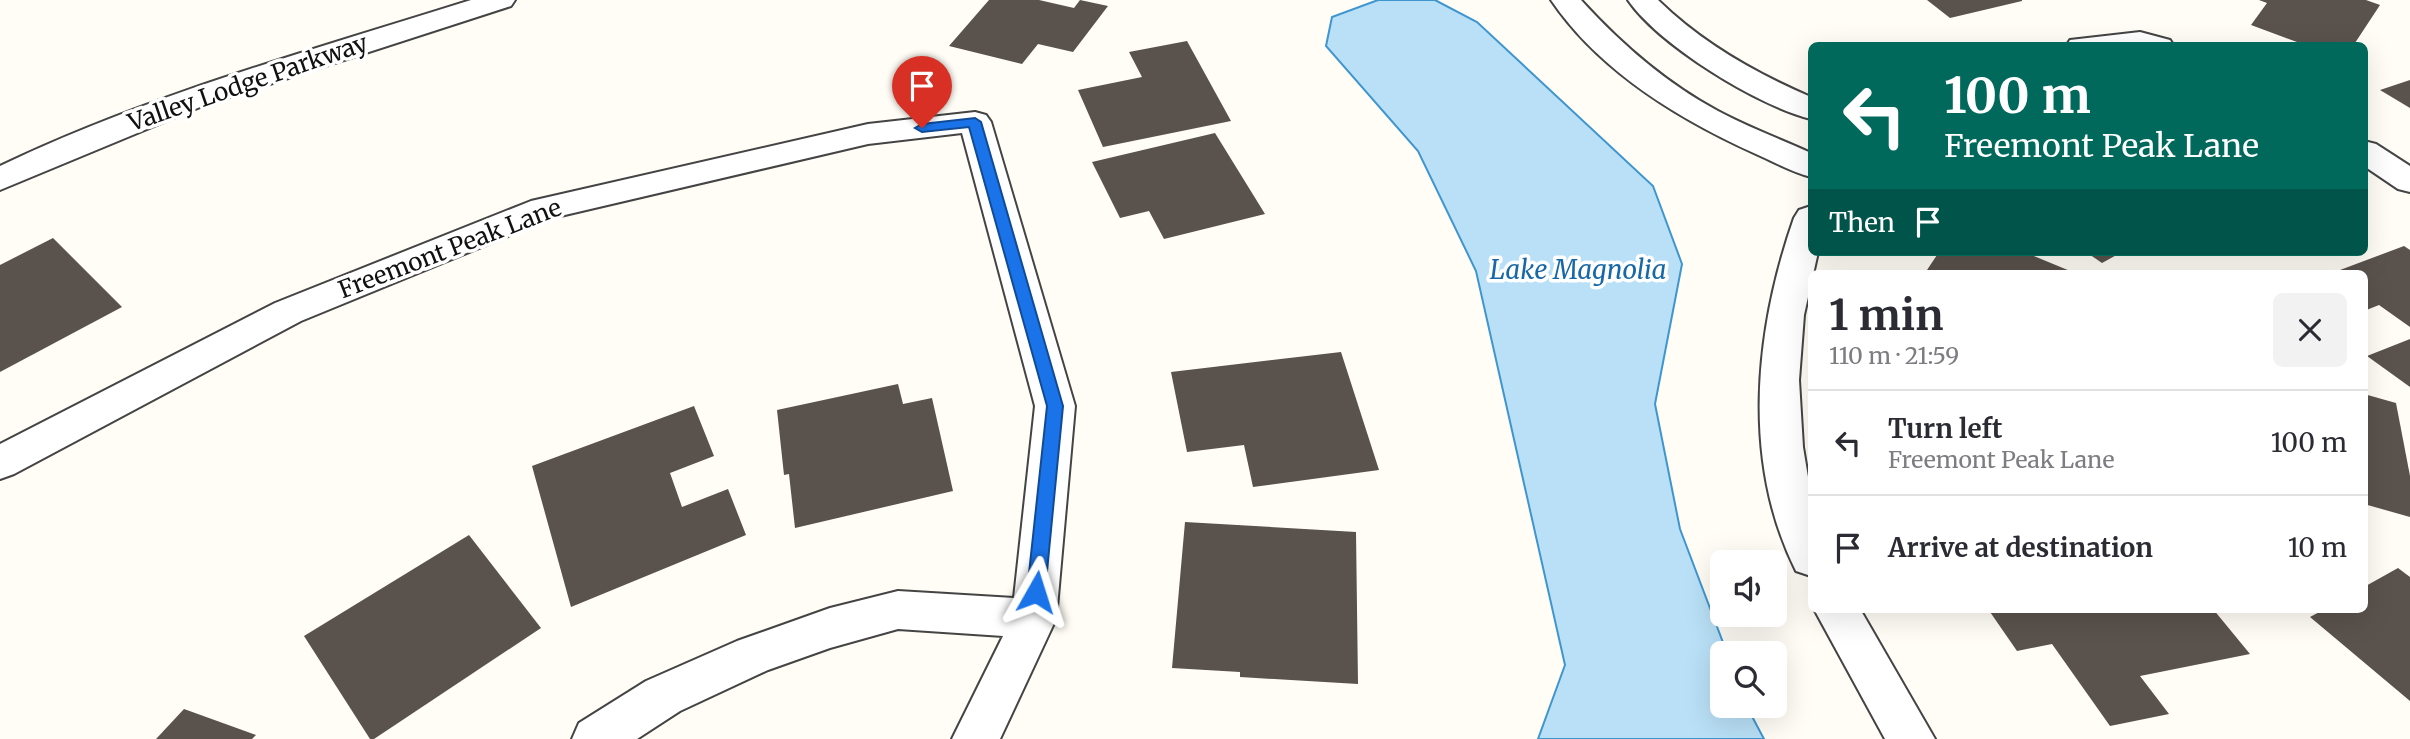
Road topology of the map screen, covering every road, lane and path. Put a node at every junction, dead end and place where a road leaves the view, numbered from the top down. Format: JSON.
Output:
{"nodes":[{"id":1,"x":501,"y":0,"type":"edge"},
{"id":2,"x":1565,"y":0,"type":"edge"},
{"id":3,"x":1642,"y":0,"type":"edge"},
{"id":4,"x":1808,"y":108,"type":"edge"},
{"id":5,"x":2368,"y":154,"type":"edge"},
{"id":6,"x":1808,"y":165,"type":"edge"},
{"id":7,"x":0,"y":179,"type":"edge"},
{"id":8,"x":2410,"y":181,"type":"edge"},
{"id":9,"x":1808,"y":226,"type":"edge"},
{"id":10,"x":0,"y":463,"type":"edge"},
{"id":11,"x":1808,"y":549,"type":"edge"},
{"id":12,"x":1838,"y":613,"type":"edge"},
{"id":13,"x":1034,"y":619,"type":"junction"},
{"id":14,"x":596,"y":739,"type":"edge"},
{"id":15,"x":976,"y":739,"type":"edge"},
{"id":16,"x":1911,"y":739,"type":"edge"}],
"edges":[{"from":1,"to":7,"type":"street","name":"Valley Lodge Parkway"},
{"from":2,"to":6,"type":"street"},
{"from":3,"to":4,"type":"street"},
{"from":5,"to":8,"type":"street"},
{"from":9,"to":11,"type":"street"},
{"from":10,"to":13,"type":"street","name":"Freemont Peak Lane"},
{"from":12,"to":16,"type":"street"},
{"from":13,"to":14,"type":"street"},
{"from":13,"to":15,"type":"street"}]}
